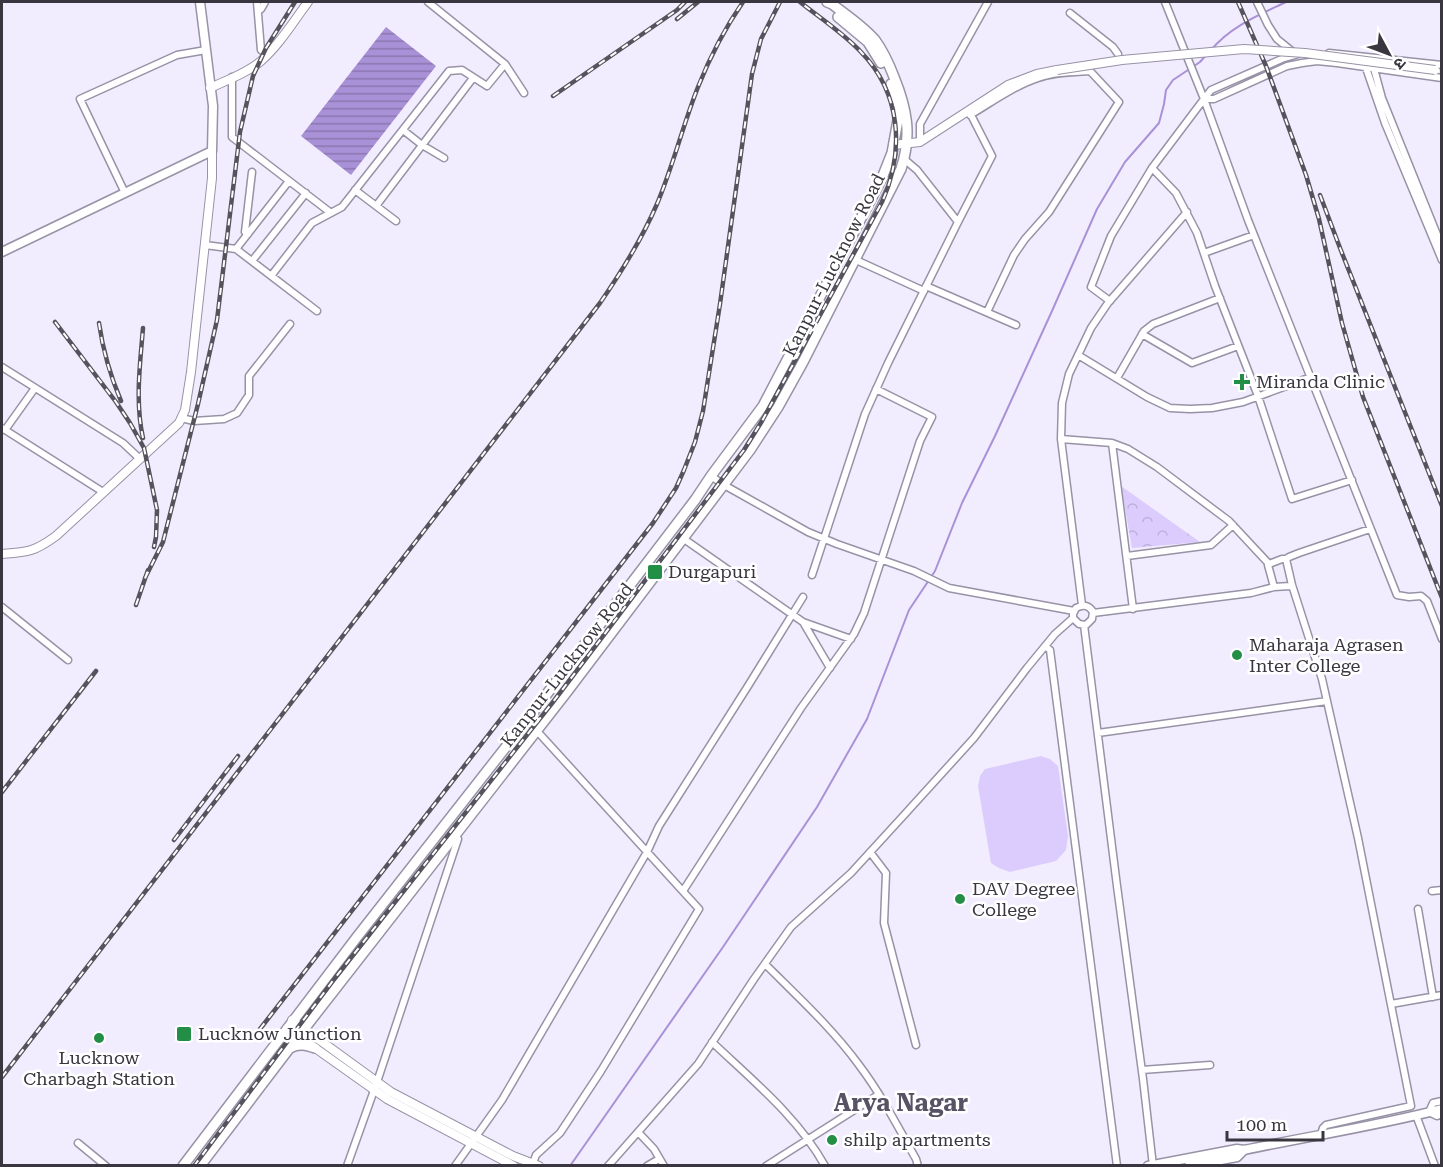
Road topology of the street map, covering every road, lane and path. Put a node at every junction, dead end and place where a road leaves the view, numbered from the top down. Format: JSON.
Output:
{"nodes":[{"id":1,"x":200,"y":2,"type":"edge"},
{"id":2,"x":257,"y":2,"type":"edge"},
{"id":3,"x":266,"y":2,"type":"edge"},
{"id":4,"x":308,"y":2,"type":"edge"},
{"id":5,"x":428,"y":2,"type":"edge"},
{"id":6,"x":825,"y":2,"type":"edge"},
{"id":7,"x":988,"y":2,"type":"edge"},
{"id":8,"x":1165,"y":2,"type":"edge"},
{"id":9,"x":1258,"y":4,"type":"edge"},
{"id":10,"x":258,"y":11,"type":"junction"},
{"id":11,"x":1070,"y":13,"type":"dead end"},
{"id":12,"x":206,"y":50,"type":"junction"},
{"id":13,"x":267,"y":54,"type":"junction"},
{"id":14,"x":1118,"y":54,"type":"dead end"},
{"id":15,"x":1296,"y":54,"type":"junction"},
{"id":16,"x":1361,"y":56,"type":"junction"},
{"id":17,"x":1371,"y":57,"type":"junction"},
{"id":18,"x":505,"y":64,"type":"junction"},
{"id":19,"x":1365,"y":68,"type":"junction"},
{"id":20,"x":1374,"y":69,"type":"junction"},
{"id":21,"x":1439,"y":69,"type":"edge"},
{"id":22,"x":232,"y":77,"type":"junction"},
{"id":23,"x":473,"y":78,"type":"junction"},
{"id":24,"x":1442,"y":78,"type":"edge"},
{"id":25,"x":210,"y":88,"type":"junction"},
{"id":26,"x":524,"y":93,"type":"dead end"},
{"id":27,"x":1204,"y":99,"type":"junction"},
{"id":28,"x":969,"y":113,"type":"junction"},
{"id":29,"x":403,"y":130,"type":"junction"},
{"id":30,"x":920,"y":142,"type":"junction"},
{"id":31,"x":906,"y":144,"type":"junction"},
{"id":32,"x":422,"y":145,"type":"junction"},
{"id":33,"x":893,"y":145,"type":"junction"},
{"id":34,"x":212,"y":151,"type":"junction"},
{"id":35,"x":444,"y":158,"type":"dead end"},
{"id":36,"x":904,"y":159,"type":"junction"},
{"id":37,"x":1152,"y":168,"type":"junction"},
{"id":38,"x":252,"y":172,"type":"dead end"},
{"id":39,"x":289,"y":181,"type":"junction"},
{"id":40,"x":355,"y":190,"type":"junction"},
{"id":41,"x":125,"y":193,"type":"junction"},
{"id":42,"x":306,"y":193,"type":"junction"},
{"id":43,"x":376,"y":206,"type":"junction"},
{"id":44,"x":1187,"y":212,"type":"junction"},
{"id":45,"x":331,"y":213,"type":"junction"},
{"id":46,"x":396,"y":221,"type":"dead end"},
{"id":47,"x":958,"y":222,"type":"junction"},
{"id":48,"x":248,"y":234,"type":"junction"},
{"id":49,"x":1254,"y":235,"type":"junction"},
{"id":50,"x":205,"y":245,"type":"junction"},
{"id":51,"x":1442,"y":247,"type":"edge"},
{"id":52,"x":236,"y":249,"type":"junction"},
{"id":53,"x":2,"y":252,"type":"edge"},
{"id":54,"x":1204,"y":253,"type":"junction"},
{"id":55,"x":856,"y":260,"type":"junction"},
{"id":56,"x":1442,"y":260,"type":"edge"},
{"id":57,"x":252,"y":261,"type":"junction"},
{"id":58,"x":271,"y":276,"type":"junction"},
{"id":59,"x":925,"y":289,"type":"junction"},
{"id":60,"x":1220,"y":298,"type":"junction"},
{"id":61,"x":1110,"y":301,"type":"junction"},
{"id":62,"x":317,"y":311,"type":"dead end"},
{"id":63,"x":987,"y":312,"type":"junction"},
{"id":64,"x":290,"y":324,"type":"dead end"},
{"id":65,"x":1016,"y":325,"type":"dead end"},
{"id":66,"x":1142,"y":334,"type":"junction"},
{"id":67,"x":1238,"y":346,"type":"junction"},
{"id":68,"x":1078,"y":355,"type":"junction"},
{"id":69,"x":2,"y":367,"type":"edge"},
{"id":70,"x":1311,"y":377,"type":"junction"},
{"id":71,"x":1117,"y":378,"type":"junction"},
{"id":72,"x":35,"y":388,"type":"junction"},
{"id":73,"x":876,"y":389,"type":"junction"},
{"id":74,"x":1258,"y":396,"type":"junction"},
{"id":75,"x":181,"y":418,"type":"junction"},
{"id":76,"x":3,"y":429,"type":"edge"},
{"id":77,"x":1061,"y":439,"type":"junction"},
{"id":78,"x":1112,"y":443,"type":"junction"},
{"id":79,"x":140,"y":459,"type":"junction"},
{"id":80,"x":711,"y":476,"type":"junction"},
{"id":81,"x":1352,"y":480,"type":"junction"},
{"id":82,"x":724,"y":485,"type":"junction"},
{"id":83,"x":103,"y":492,"type":"junction"},
{"id":84,"x":1233,"y":525,"type":"junction"},
{"id":85,"x":1370,"y":529,"type":"junction"},
{"id":86,"x":824,"y":538,"type":"junction"},
{"id":87,"x":684,"y":539,"type":"junction"},
{"id":88,"x":2,"y":554,"type":"edge"},
{"id":89,"x":1126,"y":556,"type":"junction"},
{"id":90,"x":881,"y":559,"type":"junction"},
{"id":91,"x":1286,"y":559,"type":"junction"},
{"id":92,"x":1269,"y":564,"type":"junction"},
{"id":93,"x":812,"y":575,"type":"dead end"},
{"id":94,"x":1292,"y":585,"type":"junction"},
{"id":95,"x":1274,"y":587,"type":"junction"},
{"id":96,"x":803,"y":597,"type":"dead end"},
{"id":97,"x":1082,"y":605,"type":"junction"},
{"id":98,"x":2,"y":607,"type":"edge"},
{"id":99,"x":1133,"y":609,"type":"junction"},
{"id":100,"x":1074,"y":610,"type":"junction"},
{"id":101,"x":1093,"y":613,"type":"junction"},
{"id":102,"x":792,"y":615,"type":"junction"},
{"id":103,"x":1073,"y":618,"type":"junction"},
{"id":104,"x":803,"y":622,"type":"junction"},
{"id":105,"x":1084,"y":625,"type":"junction"},
{"id":106,"x":851,"y":639,"type":"junction"},
{"id":107,"x":1442,"y":639,"type":"edge"},
{"id":108,"x":1045,"y":646,"type":"junction"},
{"id":109,"x":68,"y":660,"type":"dead end"},
{"id":110,"x":830,"y":668,"type":"junction"},
{"id":111,"x":1327,"y":701,"type":"junction"},
{"id":112,"x":528,"y":720,"type":"junction"},
{"id":113,"x":537,"y":730,"type":"junction"},
{"id":114,"x":1098,"y":733,"type":"junction"},
{"id":115,"x":456,"y":836,"type":"junction"},
{"id":116,"x":647,"y":852,"type":"junction"},
{"id":117,"x":870,"y":852,"type":"junction"},
{"id":118,"x":402,"y":879,"type":"junction"},
{"id":119,"x":414,"y":889,"type":"junction"},
{"id":120,"x":1442,"y":890,"type":"edge"},
{"id":121,"x":683,"y":891,"type":"junction"},
{"id":122,"x":1432,"y":891,"type":"dead end"},
{"id":123,"x":1418,"y":909,"type":"dead end"},
{"id":124,"x":357,"y":937,"type":"junction"},
{"id":125,"x":369,"y":947,"type":"junction"},
{"id":126,"x":765,"y":964,"type":"junction"},
{"id":127,"x":1442,"y":995,"type":"edge"},
{"id":128,"x":1433,"y":997,"type":"junction"},
{"id":129,"x":1391,"y":1004,"type":"junction"},
{"id":130,"x":290,"y":1024,"type":"junction"},
{"id":131,"x":301,"y":1033,"type":"junction"},
{"id":132,"x":712,"y":1042,"type":"junction"},
{"id":133,"x":916,"y":1046,"type":"dead end"},
{"id":134,"x":290,"y":1048,"type":"junction"},
{"id":135,"x":315,"y":1048,"type":"junction"},
{"id":136,"x":1210,"y":1065,"type":"dead end"},
{"id":137,"x":1142,"y":1070,"type":"junction"},
{"id":138,"x":375,"y":1086,"type":"junction"},
{"id":139,"x":879,"y":1095,"type":"junction"},
{"id":140,"x":1442,"y":1101,"type":"edge"},
{"id":141,"x":1442,"y":1109,"type":"edge"},
{"id":142,"x":1429,"y":1112,"type":"junction"},
{"id":143,"x":1442,"y":1114,"type":"edge"},
{"id":144,"x":1416,"y":1115,"type":"junction"},
{"id":145,"x":638,"y":1132,"type":"junction"},
{"id":146,"x":1321,"y":1134,"type":"junction"},
{"id":147,"x":473,"y":1140,"type":"junction"},
{"id":148,"x":807,"y":1140,"type":"junction"},
{"id":149,"x":78,"y":1143,"type":"dead end"},
{"id":150,"x":1244,"y":1150,"type":"junction"},
{"id":151,"x":660,"y":1159,"type":"junction"},
{"id":152,"x":536,"y":1164,"type":"edge"},
{"id":153,"x":1151,"y":1165,"type":"edge"},
{"id":154,"x":106,"y":1166,"type":"edge"},
{"id":155,"x":183,"y":1166,"type":"edge"},
{"id":156,"x":200,"y":1166,"type":"edge"},
{"id":157,"x":346,"y":1166,"type":"edge"},
{"id":158,"x":455,"y":1166,"type":"edge"},
{"id":159,"x":514,"y":1166,"type":"edge"},
{"id":160,"x":608,"y":1166,"type":"edge"},
{"id":161,"x":647,"y":1166,"type":"edge"},
{"id":162,"x":664,"y":1166,"type":"edge"},
{"id":163,"x":766,"y":1166,"type":"edge"},
{"id":164,"x":825,"y":1166,"type":"edge"},
{"id":165,"x":918,"y":1166,"type":"edge"},
{"id":166,"x":1116,"y":1166,"type":"edge"},
{"id":167,"x":1189,"y":1166,"type":"edge"},
{"id":168,"x":1435,"y":1166,"type":"edge"}],
"edges":[{"from":1,"to":12,"type":"main road"},
{"from":2,"to":10,"type":"street"},
{"from":3,"to":10,"type":"street"},
{"from":4,"to":13,"type":"street"},
{"from":5,"to":18,"type":"street"},
{"from":6,"to":31,"type":"main road","name":"Kanpur-Lucknow Road"},
{"from":6,"to":33,"type":"main road","name":"Kanpur-Lucknow Road"},
{"from":7,"to":30,"type":"street"},
{"from":8,"to":27,"type":"street"},
{"from":9,"to":15,"type":"street"},
{"from":10,"to":13,"type":"street"},
{"from":11,"to":14,"type":"street"},
{"from":12,"to":25,"type":"main road"},
{"from":12,"to":41,"type":"street"},
{"from":13,"to":22,"type":"street"},
{"from":15,"to":16,"type":"street"},
{"from":15,"to":27,"type":"street"},
{"from":16,"to":17,"type":"street"},
{"from":16,"to":19,"type":"street"},
{"from":17,"to":20,"type":"street"},
{"from":17,"to":21,"type":"street"},
{"from":18,"to":23,"type":"street"},
{"from":18,"to":26,"type":"street"},
{"from":19,"to":20,"type":"street"},
{"from":19,"to":27,"type":"street"},
{"from":19,"to":56,"type":"street"},
{"from":20,"to":24,"type":"street"},
{"from":20,"to":51,"type":"street"},
{"from":21,"to":28,"type":"street","bridge":true},
{"from":22,"to":25,"type":"street"},
{"from":22,"to":39,"type":"street"},
{"from":23,"to":29,"type":"street"},
{"from":23,"to":32,"type":"street"},
{"from":25,"to":34,"type":"main road"},
{"from":27,"to":37,"type":"street"},
{"from":27,"to":49,"type":"street"},
{"from":28,"to":30,"type":"street"},
{"from":28,"to":47,"type":"street"},
{"from":28,"to":63,"type":"street"},
{"from":29,"to":32,"type":"street"},
{"from":29,"to":40,"type":"street"},
{"from":30,"to":31,"type":"street"},
{"from":31,"to":33,"type":"street"},
{"from":31,"to":36,"type":"main road","name":"Kanpur-Lucknow Road"},
{"from":32,"to":35,"type":"street"},
{"from":32,"to":43,"type":"street"},
{"from":33,"to":80,"type":"main road","name":"Kanpur-Lucknow Road"},
{"from":34,"to":41,"type":"main road"},
{"from":34,"to":50,"type":"street"},
{"from":36,"to":47,"type":"street"},
{"from":36,"to":55,"type":"main road","name":"Kanpur-Lucknow Road"},
{"from":37,"to":44,"type":"street"},
{"from":37,"to":61,"type":"street"},
{"from":38,"to":48,"type":"street"},
{"from":39,"to":42,"type":"street"},
{"from":39,"to":48,"type":"street"},
{"from":40,"to":43,"type":"street"},
{"from":40,"to":45,"type":"street"},
{"from":41,"to":53,"type":"main road"},
{"from":42,"to":45,"type":"street"},
{"from":42,"to":57,"type":"street"},
{"from":43,"to":46,"type":"street"},
{"from":44,"to":54,"type":"street"},
{"from":44,"to":61,"type":"street"},
{"from":45,"to":58,"type":"street"},
{"from":47,"to":59,"type":"street"},
{"from":48,"to":52,"type":"street"},
{"from":49,"to":54,"type":"street"},
{"from":49,"to":70,"type":"street"},
{"from":50,"to":52,"type":"street"},
{"from":50,"to":75,"type":"street"},
{"from":52,"to":57,"type":"street"},
{"from":54,"to":60,"type":"street"},
{"from":55,"to":59,"type":"street"},
{"from":55,"to":82,"type":"main road","name":"Kanpur-Lucknow Road"},
{"from":57,"to":58,"type":"street"},
{"from":58,"to":62,"type":"street"},
{"from":59,"to":63,"type":"street"},
{"from":59,"to":73,"type":"street"},
{"from":60,"to":66,"type":"street"},
{"from":60,"to":67,"type":"street"},
{"from":61,"to":68,"type":"street"},
{"from":63,"to":65,"type":"street"},
{"from":64,"to":75,"type":"street"},
{"from":66,"to":67,"type":"street"},
{"from":66,"to":71,"type":"street"},
{"from":67,"to":74,"type":"street"},
{"from":68,"to":71,"type":"street"},
{"from":68,"to":77,"type":"street"},
{"from":69,"to":72,"type":"street"},
{"from":70,"to":74,"type":"street"},
{"from":70,"to":81,"type":"street"},
{"from":71,"to":74,"type":"street"},
{"from":72,"to":76,"type":"street"},
{"from":72,"to":79,"type":"street"},
{"from":73,"to":86,"type":"street"},
{"from":73,"to":90,"type":"street"},
{"from":74,"to":81,"type":"street"},
{"from":75,"to":79,"type":"street"},
{"from":76,"to":83,"type":"street"},
{"from":77,"to":78,"type":"street"},
{"from":77,"to":97,"type":"street"},
{"from":78,"to":84,"type":"street"},
{"from":78,"to":89,"type":"street"},
{"from":79,"to":83,"type":"street"},
{"from":80,"to":82,"type":"street"},
{"from":80,"to":112,"type":"main road","name":"Kanpur-Lucknow Road"},
{"from":81,"to":85,"type":"street"},
{"from":82,"to":86,"type":"street"},
{"from":82,"to":87,"type":"main road","name":"Kanpur-Lucknow Road"},
{"from":83,"to":88,"type":"street"},
{"from":84,"to":89,"type":"street"},
{"from":84,"to":92,"type":"street"},
{"from":85,"to":91,"type":"street"},
{"from":85,"to":107,"type":"street"},
{"from":86,"to":90,"type":"street"},
{"from":86,"to":93,"type":"street"},
{"from":87,"to":102,"type":"street"},
{"from":87,"to":113,"type":"main road","name":"Kanpur-Lucknow Road"},
{"from":89,"to":99,"type":"street"},
{"from":90,"to":100,"type":"street"},
{"from":90,"to":106,"type":"street"},
{"from":91,"to":92,"type":"street"},
{"from":91,"to":94,"type":"street"},
{"from":92,"to":95,"type":"street"},
{"from":94,"to":95,"type":"street"},
{"from":94,"to":111,"type":"street"},
{"from":95,"to":99,"type":"street"},
{"from":96,"to":102,"type":"street"},
{"from":97,"to":100,"type":"street"},
{"from":97,"to":101,"type":"street"},
{"from":98,"to":109,"type":"street"},
{"from":99,"to":101,"type":"street"},
{"from":100,"to":103,"type":"street"},
{"from":101,"to":105,"type":"street"},
{"from":102,"to":104,"type":"street"},
{"from":102,"to":116,"type":"street"},
{"from":103,"to":105,"type":"street"},
{"from":103,"to":108,"type":"street"},
{"from":104,"to":106,"type":"street"},
{"from":104,"to":110,"type":"street"},
{"from":105,"to":114,"type":"street"},
{"from":106,"to":110,"type":"street"},
{"from":108,"to":117,"type":"street"},
{"from":108,"to":166,"type":"street"},
{"from":110,"to":121,"type":"street"},
{"from":111,"to":114,"type":"street"},
{"from":111,"to":129,"type":"street"},
{"from":112,"to":113,"type":"street"},
{"from":112,"to":118,"type":"main road","name":"Kanpur-Lucknow Road"},
{"from":113,"to":115,"type":"main road","name":"Kanpur-Lucknow Road"},
{"from":113,"to":116,"type":"street"},
{"from":114,"to":137,"type":"street"},
{"from":115,"to":119,"type":"main road","name":"Kanpur-Lucknow Road"},
{"from":115,"to":138,"type":"street"},
{"from":116,"to":121,"type":"street"},
{"from":116,"to":147,"type":"street"},
{"from":117,"to":126,"type":"street"},
{"from":117,"to":133,"type":"street"},
{"from":118,"to":119,"type":"main road"},
{"from":118,"to":124,"type":"main road","name":"Kanpur-Lucknow Road"},
{"from":119,"to":125,"type":"main road","name":"Kanpur-Lucknow Road"},
{"from":120,"to":122,"type":"street"},
{"from":121,"to":152,"type":"street"},
{"from":123,"to":128,"type":"street"},
{"from":124,"to":125,"type":"main road"},
{"from":124,"to":130,"type":"main road","name":"Kanpur-Lucknow Road"},
{"from":125,"to":131,"type":"main road","name":"Kanpur-Lucknow Road"},
{"from":126,"to":132,"type":"street"},
{"from":126,"to":139,"type":"street"},
{"from":127,"to":128,"type":"street"},
{"from":128,"to":129,"type":"street"},
{"from":129,"to":146,"type":"street"},
{"from":130,"to":131,"type":"street"},
{"from":130,"to":155,"type":"main road","name":"Kanpur-Lucknow Road"},
{"from":131,"to":134,"type":"main road","name":"Kanpur-Lucknow Road"},
{"from":131,"to":135,"type":"street"},
{"from":131,"to":138,"type":"street"},
{"from":132,"to":145,"type":"street"},
{"from":132,"to":148,"type":"street"},
{"from":134,"to":135,"type":"main road"},
{"from":134,"to":156,"type":"main road","name":"Kanpur-Lucknow Road"},
{"from":135,"to":138,"type":"street"},
{"from":136,"to":137,"type":"street"},
{"from":137,"to":153,"type":"street"},
{"from":138,"to":147,"type":"street"},
{"from":138,"to":157,"type":"street"},
{"from":139,"to":148,"type":"street"},
{"from":139,"to":165,"type":"street"},
{"from":140,"to":142,"type":"street"},
{"from":141,"to":142,"type":"main road"},
{"from":142,"to":143,"type":"street"},
{"from":142,"to":144,"type":"main road"},
{"from":144,"to":146,"type":"main road"},
{"from":144,"to":168,"type":"street"},
{"from":145,"to":151,"type":"street"},
{"from":145,"to":160,"type":"street"},
{"from":146,"to":150,"type":"main road"},
{"from":147,"to":152,"type":"street"},
{"from":147,"to":158,"type":"street"},
{"from":147,"to":159,"type":"street"},
{"from":148,"to":163,"type":"street"},
{"from":148,"to":164,"type":"street"},
{"from":149,"to":154,"type":"street"},
{"from":150,"to":153,"type":"main road"},
{"from":150,"to":167,"type":"main road"},
{"from":151,"to":161,"type":"street"},
{"from":151,"to":162,"type":"street"}]}
